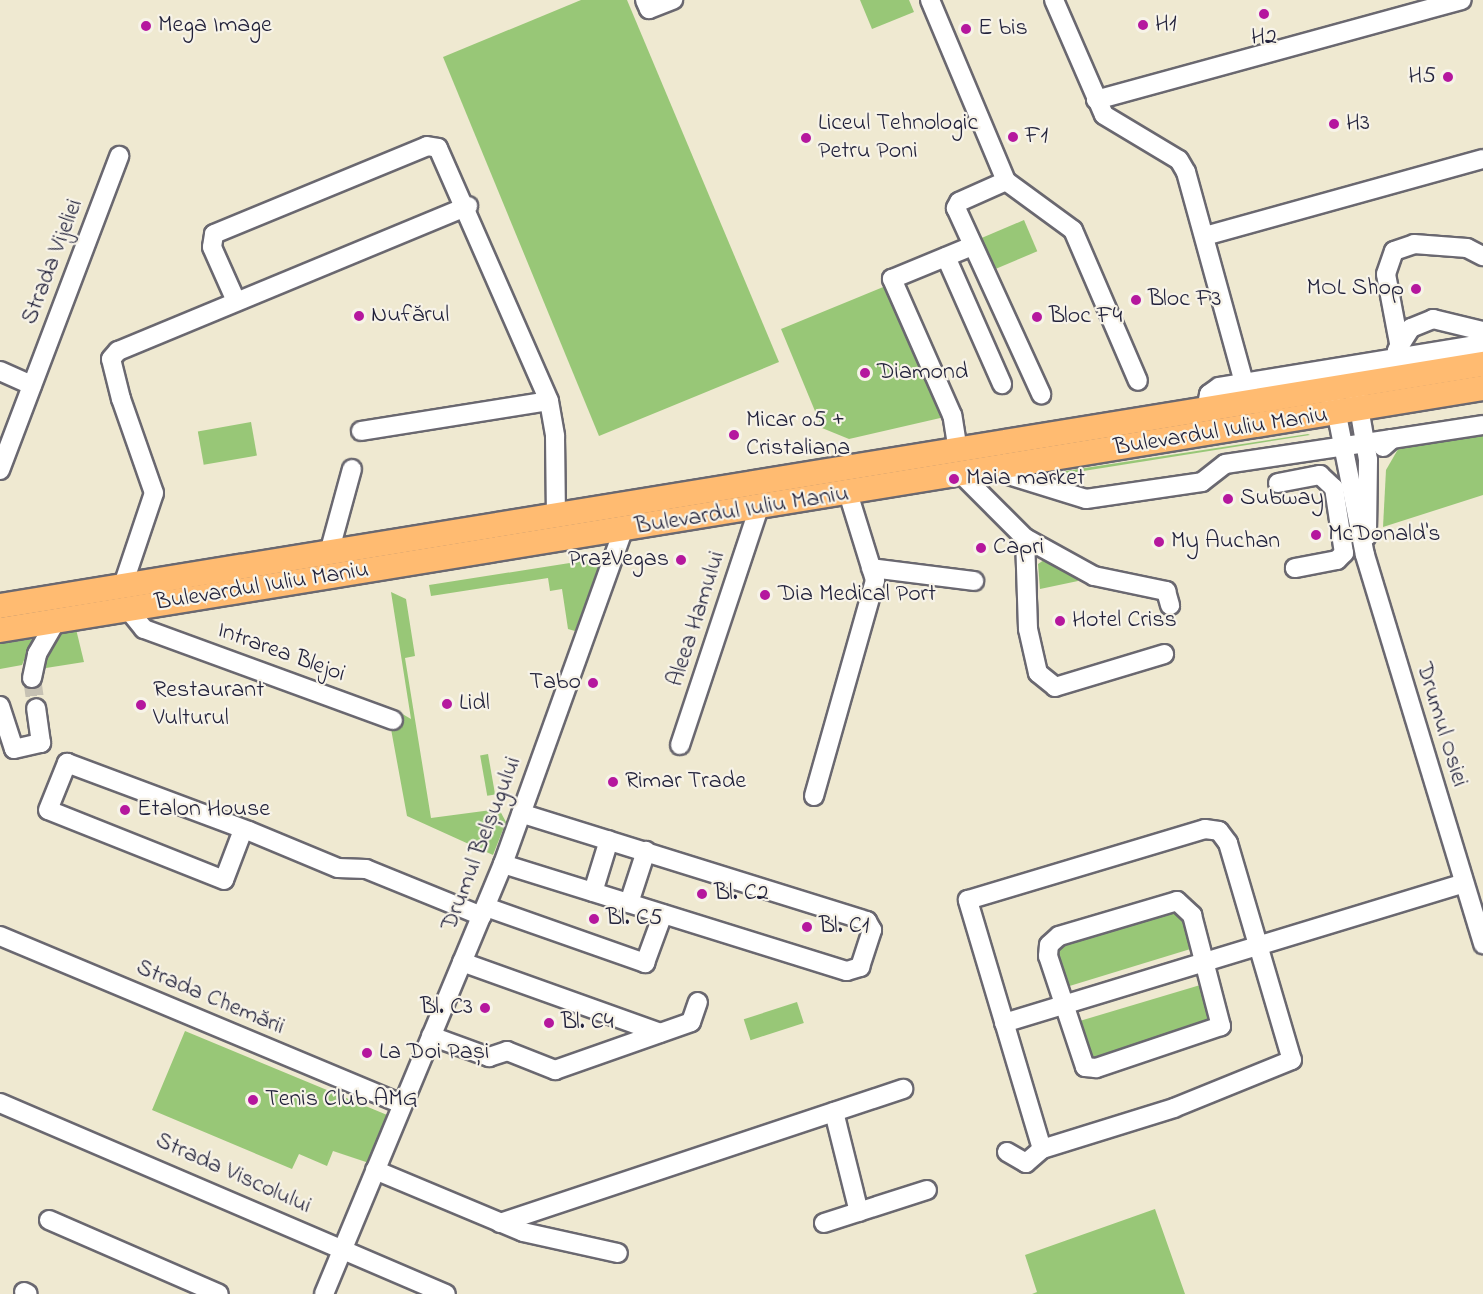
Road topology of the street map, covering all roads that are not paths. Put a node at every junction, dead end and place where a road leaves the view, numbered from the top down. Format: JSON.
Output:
{"nodes":[{"id":1,"x":645,"y":0,"type":"edge"},
{"id":2,"x":673,"y":0,"type":"edge"},
{"id":3,"x":930,"y":0,"type":"edge"},
{"id":4,"x":1054,"y":0,"type":"edge"},
{"id":5,"x":1462,"y":0,"type":"edge"},
{"id":6,"x":1096,"y":100,"type":"junction"},
{"id":7,"x":118,"y":156,"type":"dead end"},
{"id":8,"x":1483,"y":159,"type":"edge"},
{"id":9,"x":1006,"y":181,"type":"junction"},
{"id":10,"x":468,"y":206,"type":"junction"},
{"id":11,"x":1205,"y":236,"type":"junction"},
{"id":12,"x":972,"y":246,"type":"junction"},
{"id":13,"x":1483,"y":256,"type":"edge"},
{"id":14,"x":946,"y":257,"type":"junction"},
{"id":15,"x":236,"y":301,"type":"junction"},
{"id":16,"x":1483,"y":331,"type":"edge"},
{"id":17,"x":1483,"y":344,"type":"edge"},
{"id":18,"x":1397,"y":350,"type":"junction"},
{"id":19,"x":1483,"y":364,"type":"edge"},
{"id":20,"x":0,"y":371,"type":"edge"},
{"id":21,"x":1138,"y":381,"type":"dead end"},
{"id":22,"x":1244,"y":382,"type":"junction"},
{"id":23,"x":1002,"y":384,"type":"dead end"},
{"id":24,"x":32,"y":385,"type":"junction"},
{"id":25,"x":1344,"y":388,"type":"junction"},
{"id":26,"x":1483,"y":388,"type":"edge"},
{"id":27,"x":1041,"y":394,"type":"dead end"},
{"id":28,"x":549,"y":400,"type":"junction"},
{"id":29,"x":1206,"y":410,"type":"junction"},
{"id":30,"x":1348,"y":411,"type":"junction"},
{"id":31,"x":1483,"y":425,"type":"edge"},
{"id":32,"x":362,"y":431,"type":"dead end"},
{"id":33,"x":1392,"y":439,"type":"junction"},
{"id":34,"x":1365,"y":443,"type":"junction"},
{"id":35,"x":1342,"y":446,"type":"junction"},
{"id":36,"x":958,"y":451,"type":"junction"},
{"id":37,"x":352,"y":469,"type":"dead end"},
{"id":38,"x":0,"y":470,"type":"edge"},
{"id":39,"x":992,"y":470,"type":"junction"},
{"id":40,"x":962,"y":475,"type":"junction"},
{"id":41,"x":1368,"y":482,"type":"junction"},
{"id":42,"x":1278,"y":483,"type":"dead end"},
{"id":43,"x":848,"y":493,"type":"junction"},
{"id":44,"x":759,"y":507,"type":"junction"},
{"id":45,"x":556,"y":517,"type":"junction"},
{"id":46,"x":623,"y":530,"type":"junction"},
{"id":47,"x":1025,"y":538,"type":"junction"},
{"id":48,"x":559,"y":540,"type":"junction"},
{"id":49,"x":329,"y":553,"type":"junction"},
{"id":50,"x":1365,"y":555,"type":"junction"},
{"id":51,"x":872,"y":568,"type":"junction"},
{"id":52,"x":1295,"y":568,"type":"dead end"},
{"id":53,"x":974,"y":581,"type":"dead end"},
{"id":54,"x":125,"y":597,"type":"junction"},
{"id":55,"x":1170,"y":605,"type":"dead end"},
{"id":56,"x":0,"y":606,"type":"edge"},
{"id":57,"x":57,"y":620,"type":"junction"},
{"id":58,"x":0,"y":630,"type":"edge"},
{"id":59,"x":1164,"y":654,"type":"dead end"},
{"id":60,"x":32,"y":678,"type":"tunnel mouth"},
{"id":61,"x":0,"y":706,"type":"edge"},
{"id":62,"x":36,"y":708,"type":"tunnel mouth"},
{"id":63,"x":393,"y":720,"type":"dead end"},
{"id":64,"x":680,"y":746,"type":"dead end"},
{"id":65,"x":814,"y":796,"type":"dead end"},
{"id":66,"x":521,"y":813,"type":"junction"},
{"id":67,"x":243,"y":830,"type":"junction"},
{"id":68,"x":609,"y":840,"type":"junction"},
{"id":69,"x":646,"y":852,"type":"junction"},
{"id":70,"x":503,"y":864,"type":"junction"},
{"id":71,"x":1464,"y":883,"type":"junction"},
{"id":72,"x":593,"y":892,"type":"junction"},
{"id":73,"x":629,"y":903,"type":"junction"},
{"id":74,"x":484,"y":911,"type":"junction"},
{"id":75,"x":663,"y":914,"type":"junction"},
{"id":76,"x":0,"y":936,"type":"edge"},
{"id":77,"x":1483,"y":944,"type":"edge"},
{"id":78,"x":1260,"y":945,"type":"junction"},
{"id":79,"x":1206,"y":961,"type":"junction"},
{"id":80,"x":462,"y":962,"type":"junction"},
{"id":81,"x":698,"y":1002,"type":"dead end"},
{"id":82,"x":1063,"y":1005,"type":"junction"},
{"id":83,"x":1004,"y":1023,"type":"junction"},
{"id":84,"x":660,"y":1033,"type":"junction"},
{"id":85,"x":430,"y":1036,"type":"junction"},
{"id":86,"x":903,"y":1089,"type":"dead end"},
{"id":87,"x":0,"y":1103,"type":"edge"},
{"id":88,"x":402,"y":1104,"type":"junction"},
{"id":89,"x":834,"y":1112,"type":"junction"},
{"id":90,"x":1042,"y":1149,"type":"junction"},
{"id":91,"x":1007,"y":1152,"type":"dead end"},
{"id":92,"x":375,"y":1170,"type":"junction"},
{"id":93,"x":927,"y":1190,"type":"dead end"},
{"id":94,"x":859,"y":1212,"type":"junction"},
{"id":95,"x":50,"y":1220,"type":"dead end"},
{"id":96,"x":500,"y":1223,"type":"junction"},
{"id":97,"x":824,"y":1223,"type":"dead end"},
{"id":98,"x":341,"y":1248,"type":"junction"},
{"id":99,"x":618,"y":1253,"type":"dead end"},
{"id":100,"x":219,"y":1294,"type":"edge"},
{"id":101,"x":324,"y":1294,"type":"edge"},
{"id":102,"x":446,"y":1294,"type":"edge"}],
"edges":[{"from":1,"to":2,"type":"street"},
{"from":3,"to":9,"type":"street"},
{"from":4,"to":6,"type":"street"},
{"from":5,"to":6,"type":"street"},
{"from":6,"to":11,"type":"street"},
{"from":7,"to":24,"type":"street","name":"Strada Vijeliei"},
{"from":8,"to":11,"type":"street"},
{"from":9,"to":12,"type":"street"},
{"from":9,"to":21,"type":"street"},
{"from":10,"to":15,"type":"street"},
{"from":10,"to":15,"type":"street"},
{"from":10,"to":28,"type":"street"},
{"from":11,"to":22,"type":"street"},
{"from":12,"to":14,"type":"street"},
{"from":12,"to":27,"type":"street"},
{"from":13,"to":18,"type":"street"},
{"from":14,"to":23,"type":"street"},
{"from":14,"to":36,"type":"street"},
{"from":15,"to":54,"type":"street"},
{"from":16,"to":18,"type":"street"},
{"from":17,"to":18,"type":"street"},
{"from":18,"to":22,"type":"street"},
{"from":19,"to":25,"type":"main road","name":"Bulevardul Iuliu Maniu"},
{"from":20,"to":24,"type":"street"},
{"from":22,"to":29,"type":"street"},
{"from":24,"to":38,"type":"street","name":"Strada Vijeliei"},
{"from":25,"to":29,"type":"main road","name":"Bulevardul Iuliu Maniu"},
{"from":25,"to":30,"type":"street","name":"Drumul Osiei"},
{"from":26,"to":30,"type":"main road","name":"Bulevardul Iuliu Maniu"},
{"from":28,"to":32,"type":"street"},
{"from":28,"to":45,"type":"street"},
{"from":29,"to":36,"type":"main road","name":"Bulevardul Iuliu Maniu"},
{"from":30,"to":34,"type":"street","name":"Drumul Osiei"},
{"from":30,"to":35,"type":"street","name":"Drumul Osiei"},
{"from":30,"to":39,"type":"main road","name":"Bulevardul Iuliu Maniu"},
{"from":31,"to":33,"type":"street"},
{"from":33,"to":34,"type":"street"},
{"from":33,"to":41,"type":"street"},
{"from":34,"to":35,"type":"street"},
{"from":34,"to":41,"type":"street","name":"Drumul Osiei"},
{"from":35,"to":39,"type":"street"},
{"from":35,"to":50,"type":"street","name":"Drumul Osiei"},
{"from":36,"to":40,"type":"main road"},
{"from":36,"to":45,"type":"main road","name":"Bulevardul Iuliu Maniu"},
{"from":37,"to":49,"type":"street"},
{"from":39,"to":40,"type":"main road","name":"Bulevardul Iuliu Maniu"},
{"from":40,"to":43,"type":"main road","name":"Bulevardul Iuliu Maniu"},
{"from":40,"to":47,"type":"street"},
{"from":41,"to":50,"type":"street","name":"Drumul Osiei"},
{"from":42,"to":52,"type":"street"},
{"from":43,"to":44,"type":"main road","name":"Bulevardul Iuliu Maniu"},
{"from":43,"to":51,"type":"street"},
{"from":44,"to":46,"type":"main road","name":"Bulevardul Iuliu Maniu"},
{"from":44,"to":64,"type":"street","name":"Aleea Hamului"},
{"from":45,"to":48,"type":"main road"},
{"from":45,"to":49,"type":"main road","name":"Bulevardul Iuliu Maniu"},
{"from":46,"to":48,"type":"main road","name":"Bulevardul Iuliu Maniu"},
{"from":46,"to":66,"type":"street","name":"Drumul Belșugului"},
{"from":47,"to":55,"type":"street"},
{"from":47,"to":59,"type":"street"},
{"from":48,"to":54,"type":"main road","name":"Bulevardul Iuliu Maniu"},
{"from":49,"to":54,"type":"main road","name":"Bulevardul Iuliu Maniu"},
{"from":50,"to":71,"type":"street","name":"Drumul Osiei"},
{"from":51,"to":53,"type":"street"},
{"from":51,"to":65,"type":"street"},
{"from":54,"to":56,"type":"main road","name":"Bulevardul Iuliu Maniu"},
{"from":54,"to":57,"type":"main road","name":"Bulevardul Iuliu Maniu"},
{"from":54,"to":63,"type":"street","name":"Intrarea Blejoi"},
{"from":57,"to":58,"type":"main road","name":"Bulevardul Iuliu Maniu"},
{"from":57,"to":60,"type":"street"},
{"from":61,"to":62,"type":"street"},
{"from":66,"to":68,"type":"street"},
{"from":66,"to":70,"type":"street","name":"Drumul Belșugului"},
{"from":67,"to":67,"type":"street"},
{"from":67,"to":74,"type":"street"},
{"from":68,"to":69,"type":"street"},
{"from":68,"to":72,"type":"street"},
{"from":69,"to":73,"type":"street"},
{"from":69,"to":75,"type":"street"},
{"from":70,"to":72,"type":"street"},
{"from":70,"to":74,"type":"street","name":"Drumul Belșugului"},
{"from":71,"to":77,"type":"street","name":"Drumul Osiei"},
{"from":71,"to":78,"type":"street"},
{"from":72,"to":73,"type":"street"},
{"from":73,"to":75,"type":"street"},
{"from":74,"to":75,"type":"street"},
{"from":74,"to":80,"type":"street","name":"Drumul Belșugului"},
{"from":76,"to":88,"type":"street","name":"Strada Chemării"},
{"from":78,"to":79,"type":"street"},
{"from":78,"to":83,"type":"street"},
{"from":78,"to":90,"type":"street"},
{"from":79,"to":82,"type":"street"},
{"from":79,"to":82,"type":"street"},
{"from":79,"to":82,"type":"street"},
{"from":80,"to":84,"type":"street"},
{"from":80,"to":85,"type":"street","name":"Drumul Belșugului"},
{"from":81,"to":84,"type":"street"},
{"from":82,"to":83,"type":"street"},
{"from":83,"to":90,"type":"street"},
{"from":84,"to":85,"type":"street"},
{"from":85,"to":88,"type":"street","name":"Drumul Belșugului"},
{"from":86,"to":89,"type":"street"},
{"from":87,"to":98,"type":"street","name":"Strada Viscolului"},
{"from":88,"to":92,"type":"street","name":"Drumul Belșugului"},
{"from":89,"to":94,"type":"street"},
{"from":89,"to":96,"type":"street"},
{"from":90,"to":91,"type":"street"},
{"from":92,"to":96,"type":"street"},
{"from":92,"to":98,"type":"street","name":"Drumul Belșugului"},
{"from":93,"to":94,"type":"street"},
{"from":94,"to":97,"type":"street"},
{"from":95,"to":100,"type":"street"},
{"from":96,"to":99,"type":"street"},
{"from":98,"to":101,"type":"street","name":"Drumul Belșugului"},
{"from":98,"to":102,"type":"street","name":"Strada Viscolului"}]}
